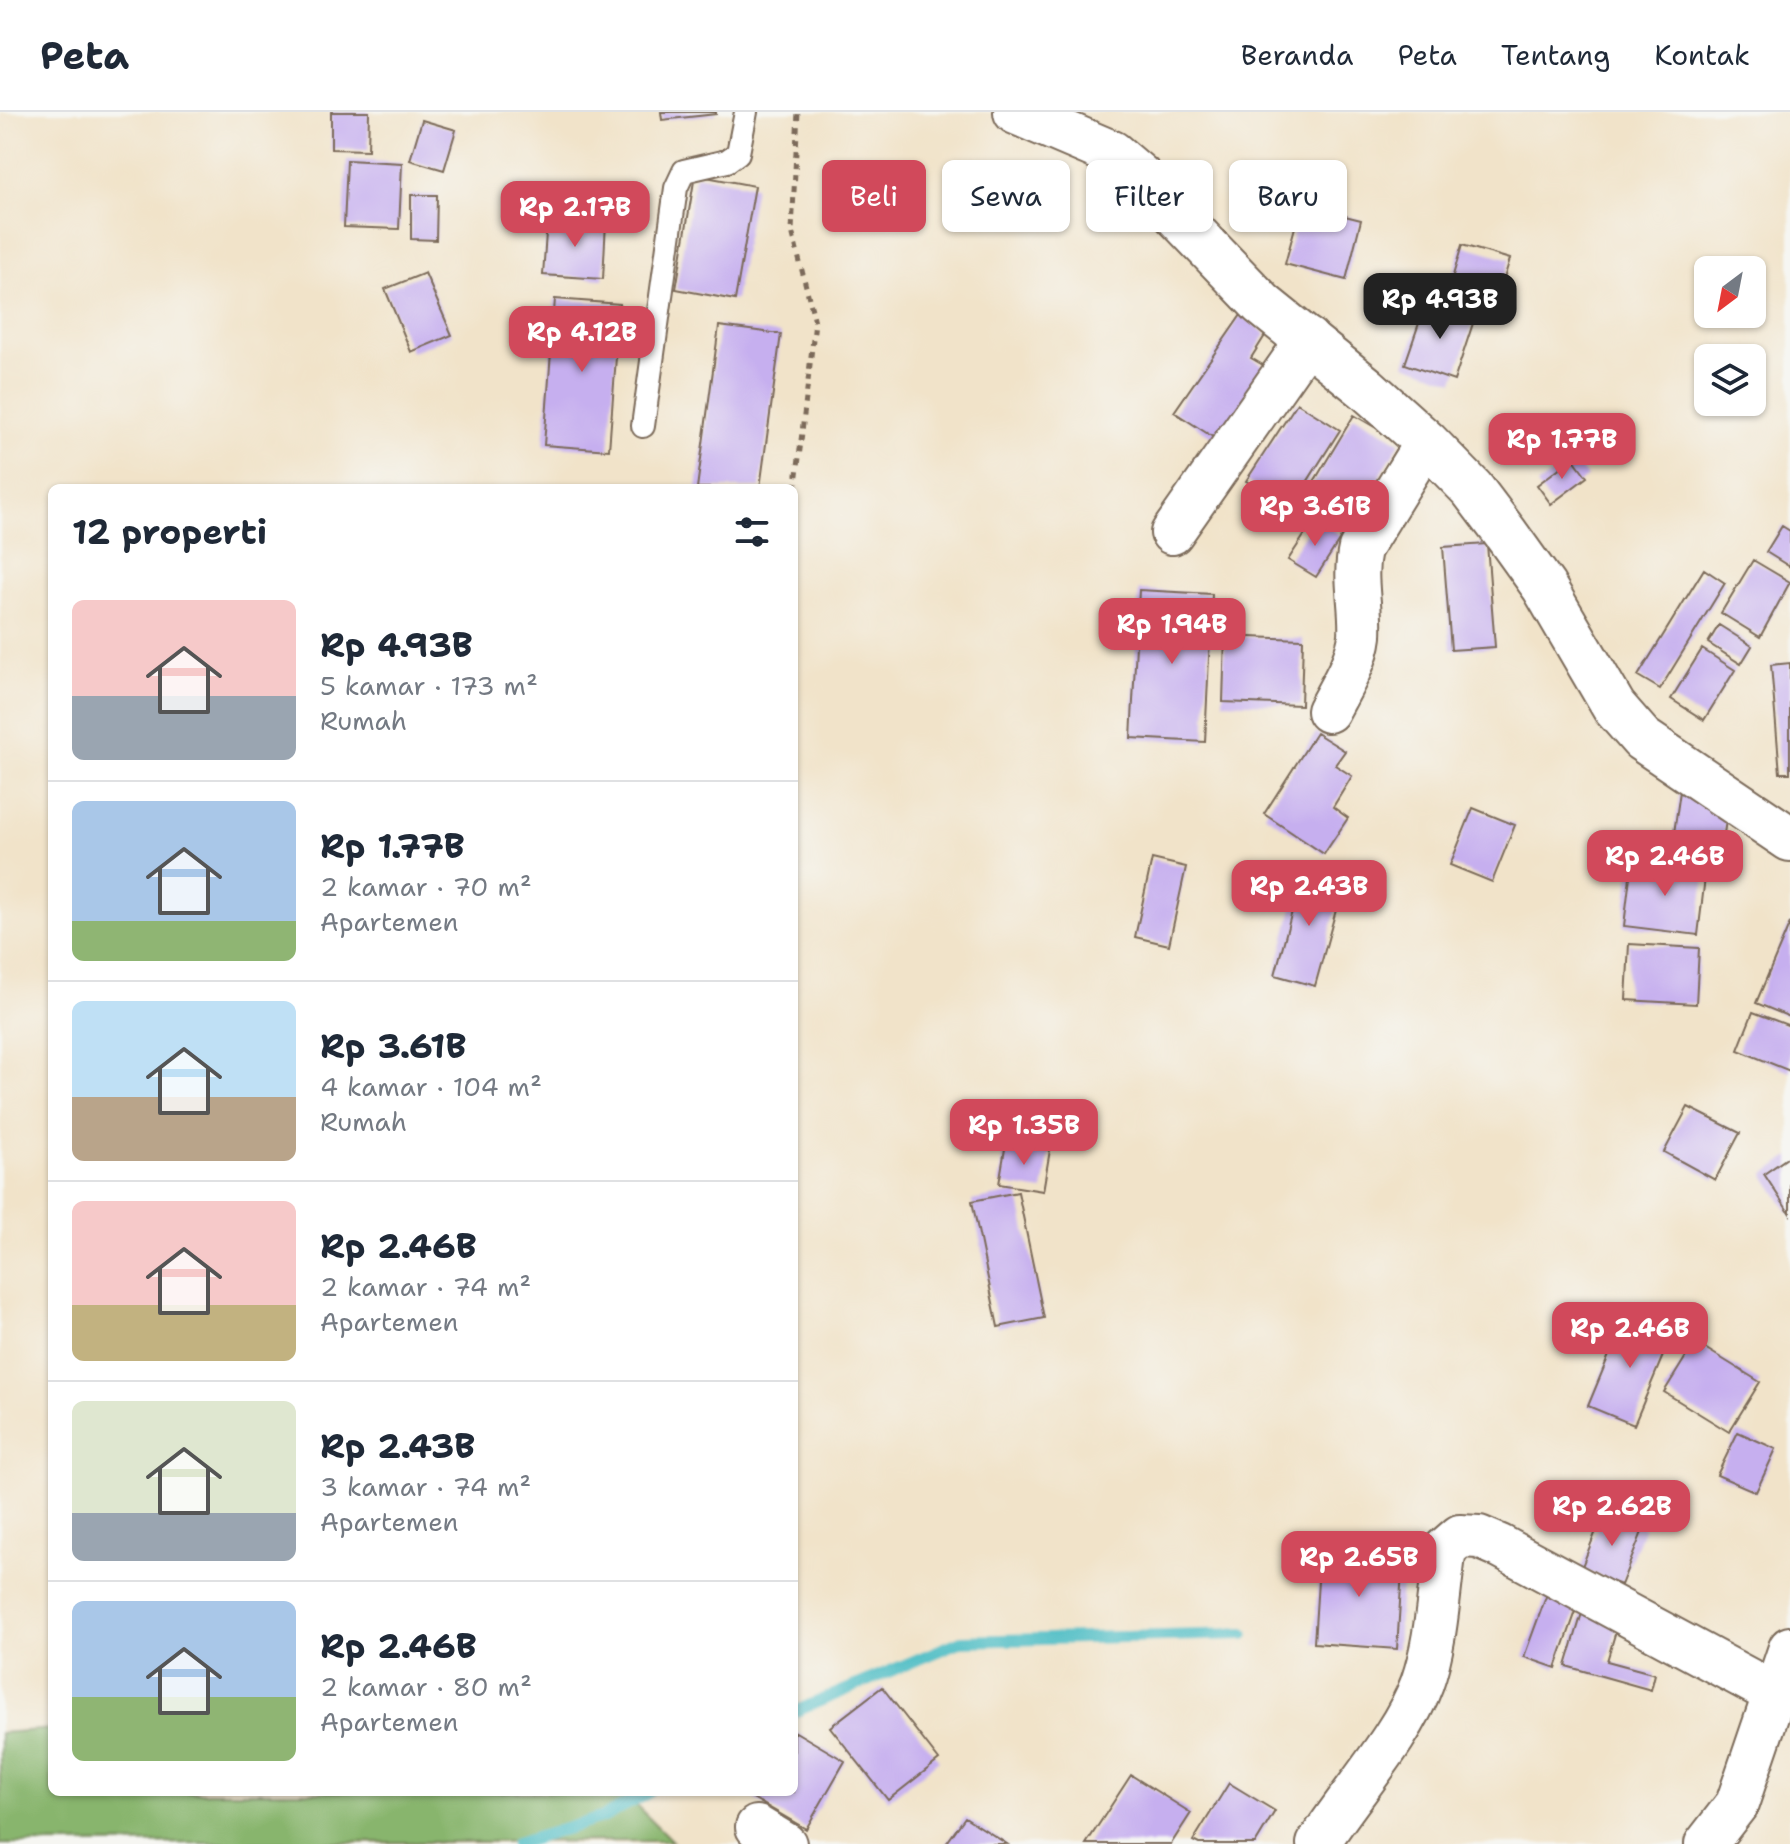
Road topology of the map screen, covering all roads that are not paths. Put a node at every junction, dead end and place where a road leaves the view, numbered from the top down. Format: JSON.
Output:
{"nodes":[{"id":1,"x":746,"y":112,"type":"edge"},
{"id":2,"x":1016,"y":112,"type":"edge"},
{"id":3,"x":1308,"y":339,"type":"junction"},
{"id":4,"x":643,"y":426,"type":"dead end"},
{"id":5,"x":1426,"y":442,"type":"junction"},
{"id":6,"x":1172,"y":533,"type":"dead end"},
{"id":7,"x":1328,"y":711,"type":"dead end"},
{"id":8,"x":1790,"y":839,"type":"edge"},
{"id":9,"x":1790,"y":1648,"type":"edge"},
{"id":10,"x":1777,"y":1695,"type":"junction"},
{"id":11,"x":1318,"y":1844,"type":"edge"},
{"id":12,"x":1706,"y":1844,"type":"edge"}],
"edges":[{"from":1,"to":4,"type":"lane"},
{"from":2,"to":3,"type":"street"},
{"from":3,"to":5,"type":"street"},
{"from":3,"to":6,"type":"street"},
{"from":5,"to":7,"type":"street"},
{"from":5,"to":8,"type":"street"},
{"from":9,"to":10,"type":"street"},
{"from":10,"to":11,"type":"street"},
{"from":10,"to":12,"type":"street"}]}
